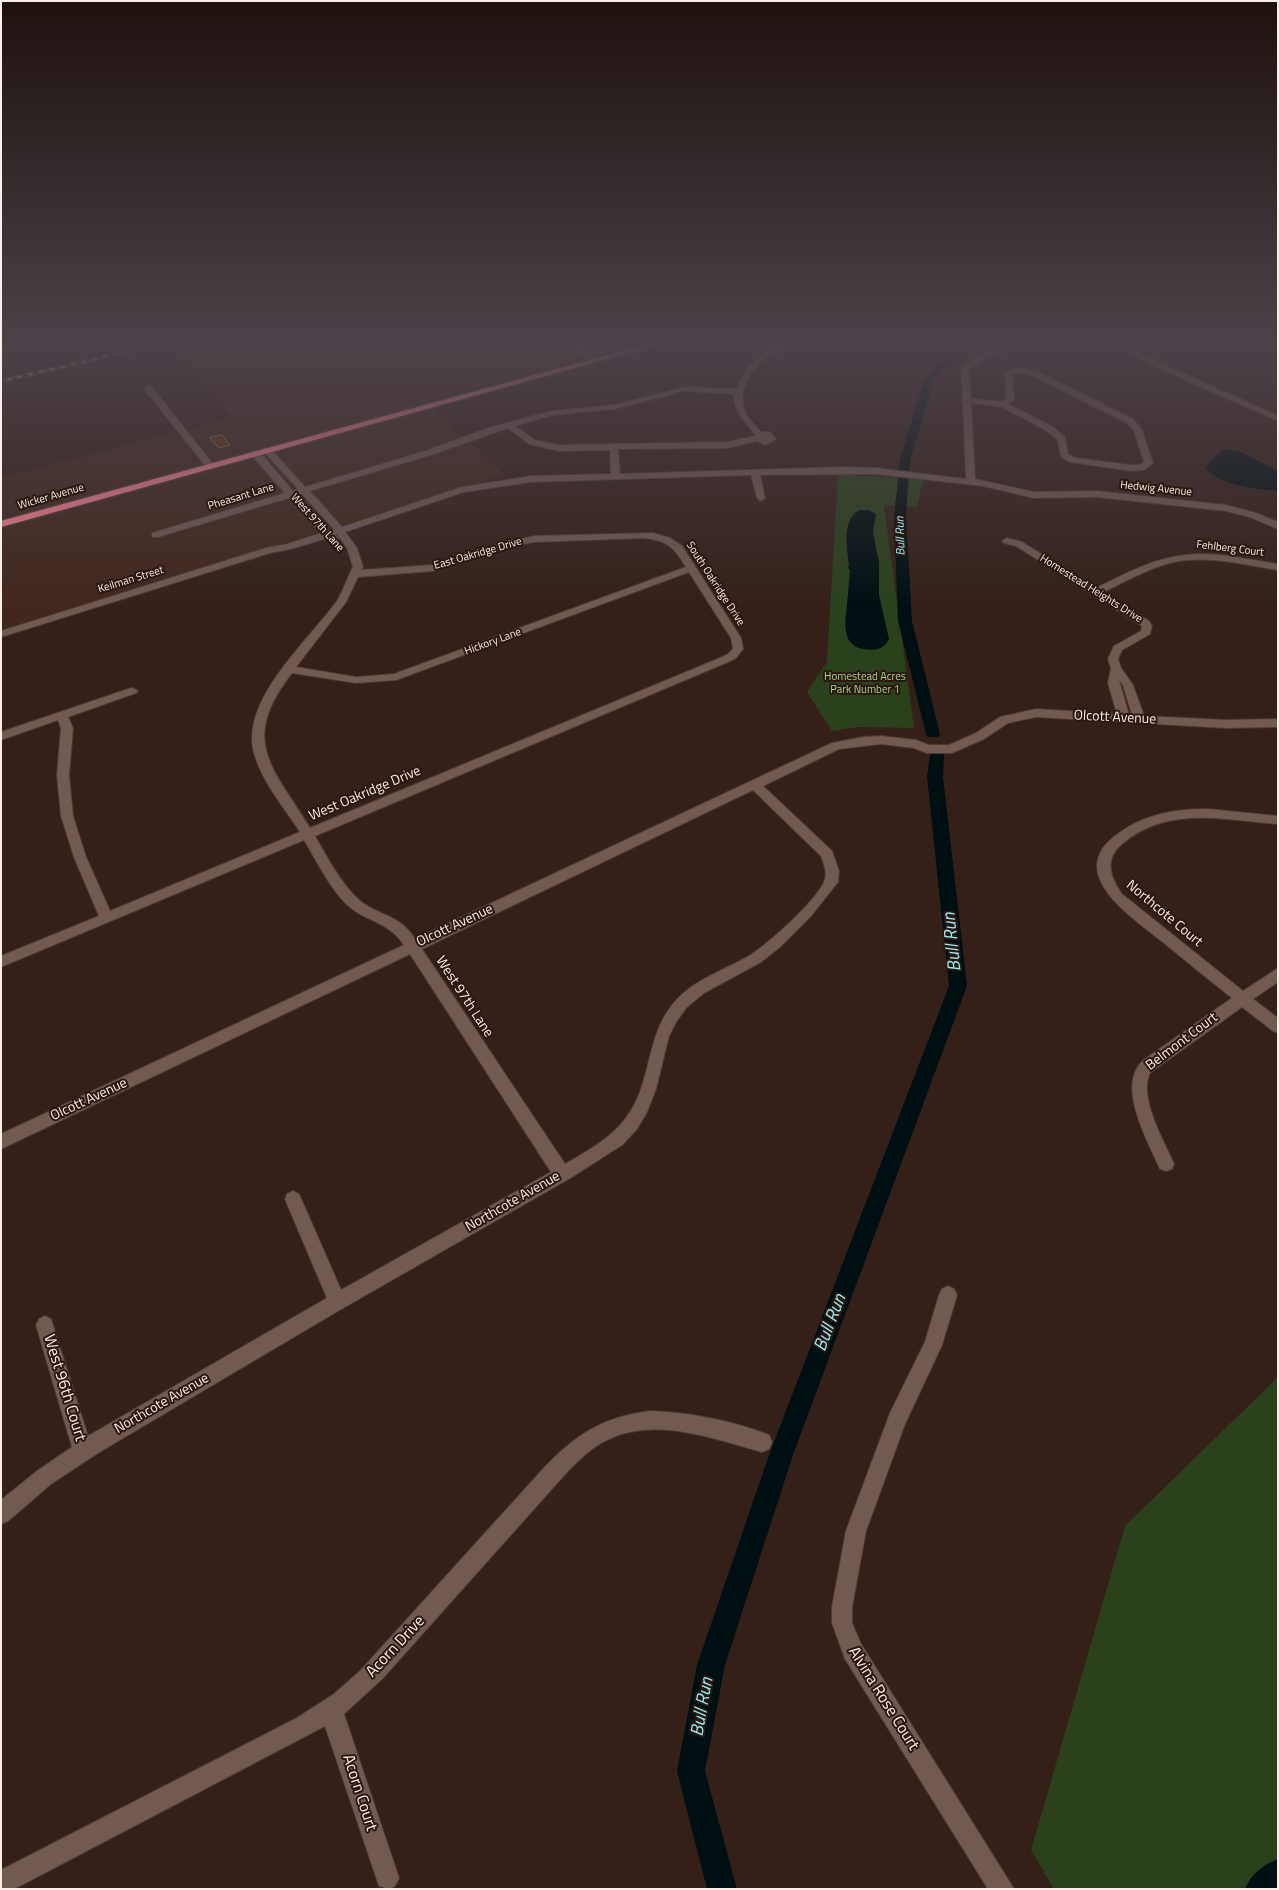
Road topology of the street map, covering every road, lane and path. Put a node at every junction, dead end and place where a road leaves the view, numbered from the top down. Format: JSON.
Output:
{"nodes":[{"id":1,"x":183,"y":432,"type":"edge"},
{"id":2,"x":332,"y":432,"type":"edge"},
{"id":3,"x":488,"y":432,"type":"edge"},
{"id":4,"x":519,"y":432,"type":"edge"},
{"id":5,"x":755,"y":432,"type":"edge"},
{"id":6,"x":968,"y":432,"type":"edge"},
{"id":7,"x":1055,"y":432,"type":"edge"},
{"id":8,"x":1139,"y":432,"type":"edge"},
{"id":9,"x":614,"y":448,"type":"junction"},
{"id":10,"x":266,"y":450,"type":"junction"},
{"id":11,"x":256,"y":453,"type":"junction"},
{"id":12,"x":210,"y":466,"type":"junction"},
{"id":13,"x":755,"y":473,"type":"junction"},
{"id":14,"x":616,"y":477,"type":"junction"},
{"id":15,"x":970,"y":481,"type":"junction"},
{"id":16,"x":303,"y":490,"type":"junction"},
{"id":17,"x":290,"y":494,"type":"junction"},
{"id":18,"x":760,"y":498,"type":"dead end"},
{"id":19,"x":1,"y":524,"type":"edge"},
{"id":20,"x":1278,"y":526,"type":"edge"},
{"id":21,"x":332,"y":531,"type":"junction"},
{"id":22,"x":155,"y":535,"type":"dead end"},
{"id":23,"x":664,"y":539,"type":"joint"},
{"id":24,"x":1007,"y":541,"type":"dead end"},
{"id":25,"x":1278,"y":567,"type":"edge"},
{"id":26,"x":691,"y":568,"type":"junction"},
{"id":27,"x":353,"y":574,"type":"junction"},
{"id":28,"x":1097,"y":591,"type":"junction"},
{"id":29,"x":1,"y":634,"type":"edge"},
{"id":30,"x":738,"y":649,"type":"joint"},
{"id":31,"x":1116,"y":668,"type":"junction"},
{"id":32,"x":290,"y":669,"type":"junction"},
{"id":33,"x":132,"y":691,"type":"dead end"},
{"id":34,"x":62,"y":715,"type":"junction"},
{"id":35,"x":1124,"y":718,"type":"junction"},
{"id":36,"x":1140,"y":719,"type":"junction"},
{"id":37,"x":1278,"y":723,"type":"edge"},
{"id":38,"x":1,"y":736,"type":"edge"},
{"id":39,"x":754,"y":784,"type":"junction"},
{"id":40,"x":1278,"y":820,"type":"edge"},
{"id":41,"x":308,"y":835,"type":"junction"},
{"id":42,"x":107,"y":919,"type":"junction"},
{"id":43,"x":413,"y":946,"type":"junction"},
{"id":44,"x":1,"y":962,"type":"edge"},
{"id":45,"x":1278,"y":974,"type":"edge"},
{"id":46,"x":1242,"y":999,"type":"junction"},
{"id":47,"x":1278,"y":1027,"type":"edge"},
{"id":48,"x":1,"y":1142,"type":"edge"},
{"id":49,"x":1166,"y":1164,"type":"dead end"},
{"id":50,"x":562,"y":1174,"type":"junction"},
{"id":51,"x":293,"y":1200,"type":"dead end"},
{"id":52,"x":948,"y":1295,"type":"dead end"},
{"id":53,"x":337,"y":1301,"type":"junction"},
{"id":54,"x":45,"y":1325,"type":"dead end"},
{"id":55,"x":762,"y":1442,"type":"dead end"},
{"id":56,"x":83,"y":1450,"type":"junction"},
{"id":57,"x":1,"y":1514,"type":"edge"},
{"id":58,"x":331,"y":1709,"type":"junction"},
{"id":59,"x":387,"y":1878,"type":"dead end"},
{"id":60,"x":1,"y":1883,"type":"edge"},
{"id":61,"x":1002,"y":1889,"type":"edge"}],
"edges":[{"from":1,"to":12,"type":"street"},
{"from":2,"to":10,"type":"highway","name":"Wicker Avenue"},
{"from":3,"to":16,"type":"street","name":"Pheasant Lane"},
{"from":4,"to":9,"type":"street"},
{"from":5,"to":9,"type":"street"},
{"from":6,"to":15,"type":"street"},
{"from":7,"to":8,"type":"street"},
{"from":9,"to":14,"type":"street"},
{"from":10,"to":11,"type":"highway","name":"Wicker Avenue"},
{"from":10,"to":16,"type":"street","name":"West 97th Lane"},
{"from":11,"to":12,"type":"highway","name":"Wicker Avenue"},
{"from":11,"to":17,"type":"street","name":"West 97th Lane"},
{"from":12,"to":19,"type":"highway","name":"Wicker Avenue"},
{"from":13,"to":14,"type":"street","name":"Hedwig Avenue"},
{"from":13,"to":15,"type":"street","name":"Hedwig Avenue"},
{"from":13,"to":18,"type":"street"},
{"from":14,"to":21,"type":"street","name":"Hedwig Avenue"},
{"from":15,"to":20,"type":"street","name":"Hedwig Avenue"},
{"from":16,"to":17,"type":"street","name":"Pheasant Lane"},
{"from":16,"to":21,"type":"street","name":"West 97th Lane"},
{"from":17,"to":21,"type":"street","name":"West 97th Lane"},
{"from":17,"to":22,"type":"street","name":"Pheasant Lane"},
{"from":21,"to":27,"type":"street","name":"West 97th Lane"},
{"from":21,"to":29,"type":"street","name":"Keilman Street"},
{"from":23,"to":26,"type":"street","name":"South Oakridge Drive"},
{"from":23,"to":27,"type":"street","name":"East Oakridge Drive"},
{"from":24,"to":28,"type":"street","name":"Homestead Heights Drive"},
{"from":25,"to":28,"type":"street","name":"Fehlberg Court"},
{"from":26,"to":30,"type":"street","name":"South Oakridge Drive"},
{"from":26,"to":32,"type":"street","name":"Hickory Lane"},
{"from":27,"to":32,"type":"street","name":"West 97th Lane"},
{"from":28,"to":31,"type":"street","name":"Homestead Heights Drive"},
{"from":30,"to":41,"type":"street","name":"West Oakridge Drive"},
{"from":31,"to":35,"type":"street","name":"Homestead Heights Drive"},
{"from":31,"to":36,"type":"street"},
{"from":32,"to":41,"type":"street","name":"West 97th Lane"},
{"from":33,"to":34,"type":"street"},
{"from":34,"to":38,"type":"street"},
{"from":34,"to":42,"type":"street"},
{"from":35,"to":36,"type":"street","name":"Olcott Avenue"},
{"from":35,"to":39,"type":"street","name":"Olcott Avenue"},
{"from":36,"to":37,"type":"street","name":"Olcott Avenue"},
{"from":39,"to":43,"type":"street","name":"Olcott Avenue"},
{"from":39,"to":50,"type":"street","name":"Northcote Avenue"},
{"from":40,"to":46,"type":"street","name":"Northcote Court"},
{"from":41,"to":42,"type":"street","name":"West Oakridge Drive"},
{"from":41,"to":43,"type":"street","name":"West 97th Lane"},
{"from":42,"to":44,"type":"street","name":"West Oakridge Drive"},
{"from":43,"to":48,"type":"street","name":"Olcott Avenue"},
{"from":43,"to":50,"type":"street","name":"West 97th Lane"},
{"from":45,"to":46,"type":"street","name":"Belmont Court"},
{"from":46,"to":47,"type":"street","name":"Northcote Court"},
{"from":46,"to":49,"type":"street","name":"Belmont Court"},
{"from":50,"to":53,"type":"street","name":"Northcote Avenue"},
{"from":51,"to":53,"type":"street"},
{"from":52,"to":61,"type":"street","name":"Alvina Rose Court"},
{"from":53,"to":56,"type":"street","name":"Northcote Avenue"},
{"from":54,"to":56,"type":"street","name":"West 96th Court"},
{"from":55,"to":58,"type":"street","name":"Acorn Drive"},
{"from":56,"to":57,"type":"street","name":"Northcote Avenue"},
{"from":58,"to":59,"type":"street","name":"Acorn Court"},
{"from":58,"to":60,"type":"street","name":"Acorn Drive"}]}
